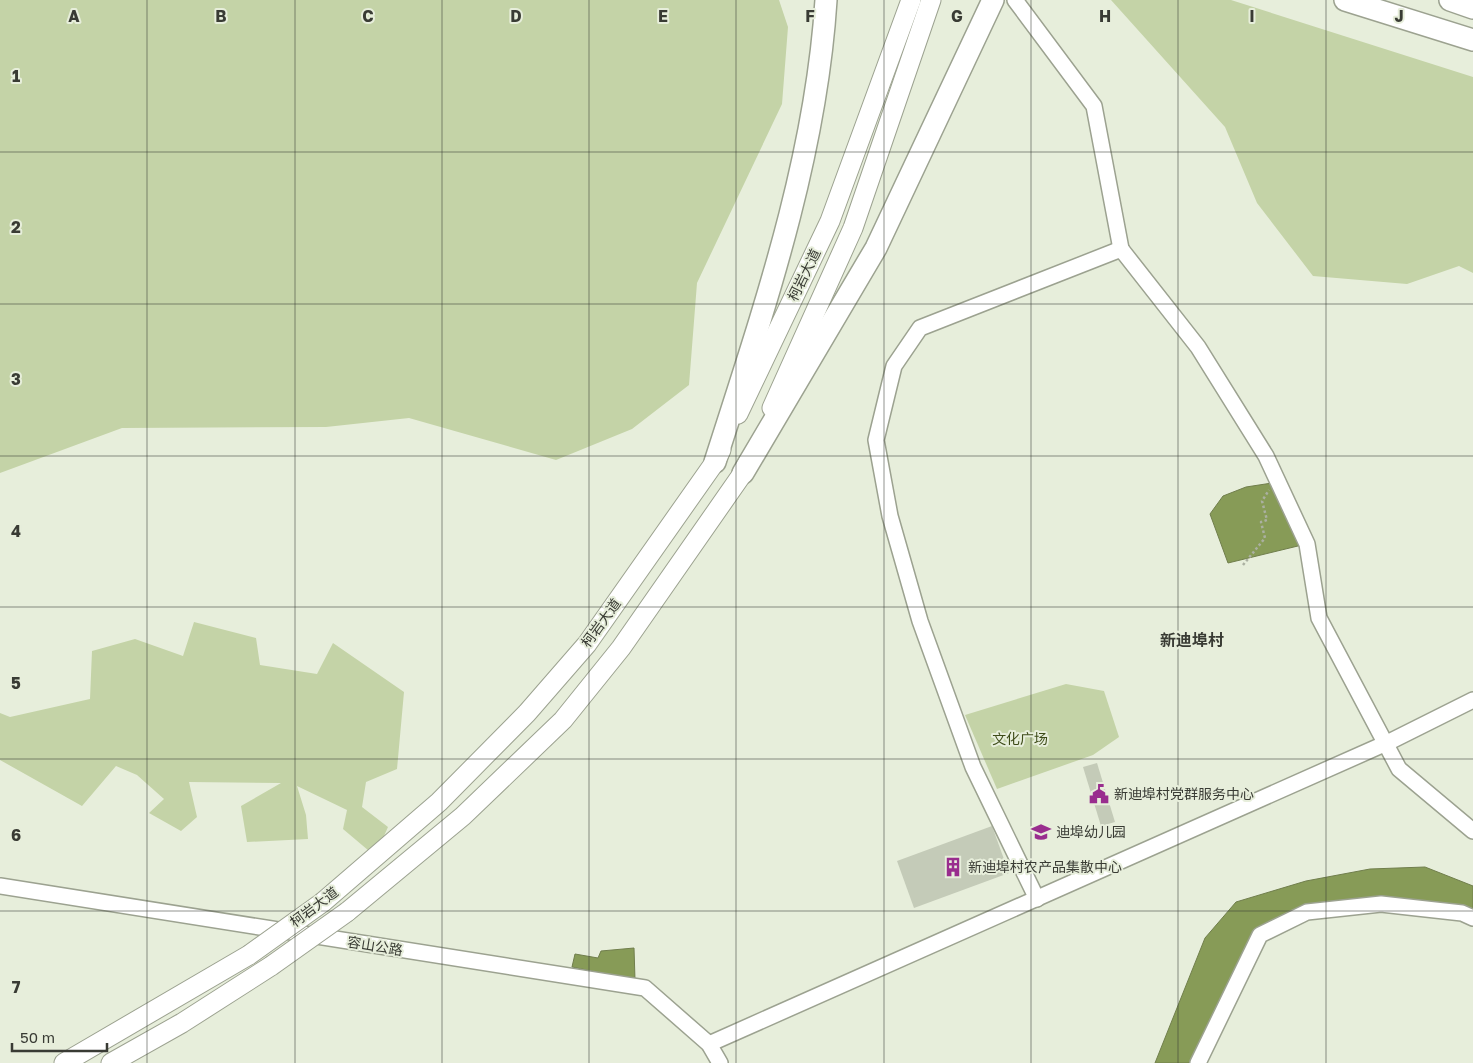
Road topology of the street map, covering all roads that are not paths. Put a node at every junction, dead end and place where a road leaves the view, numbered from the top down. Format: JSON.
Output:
{"nodes":[{"id":1,"x":826,"y":0,"type":"edge"},
{"id":2,"x":911,"y":0,"type":"edge"},
{"id":3,"x":931,"y":0,"type":"edge"},
{"id":4,"x":1014,"y":0,"type":"edge"},
{"id":5,"x":1345,"y":0,"type":"edge"},
{"id":6,"x":1450,"y":0,"type":"edge"},
{"id":7,"x":1473,"y":8,"type":"edge"},
{"id":8,"x":989,"y":9,"type":"edge"},
{"id":9,"x":1473,"y":40,"type":"edge"},
{"id":10,"x":1121,"y":249,"type":"junction"},
{"id":11,"x":715,"y":462,"type":"junction"},
{"id":12,"x":743,"y":473,"type":"junction"},
{"id":13,"x":1473,"y":700,"type":"edge"},
{"id":14,"x":1385,"y":743,"type":"junction"},
{"id":15,"x":1473,"y":831,"type":"edge"},
{"id":16,"x":0,"y":886,"type":"edge"},
{"id":17,"x":1037,"y":899,"type":"junction"},
{"id":18,"x":1473,"y":918,"type":"edge"},
{"id":19,"x":710,"y":1044,"type":"junction"},
{"id":20,"x":64,"y":1063,"type":"edge"},
{"id":21,"x":111,"y":1063,"type":"edge"},
{"id":22,"x":720,"y":1063,"type":"edge"},
{"id":23,"x":1198,"y":1063,"type":"edge"}],
"edges":[{"from":1,"to":11,"type":"highway"},
{"from":2,"to":11,"type":"main road","name":"柯岩大道"},
{"from":3,"to":12,"type":"main road","name":"柯岩大道"},
{"from":4,"to":10,"type":"street"},
{"from":5,"to":9,"type":"highway"},
{"from":6,"to":7,"type":"highway"},
{"from":8,"to":12,"type":"highway"},
{"from":10,"to":14,"type":"street"},
{"from":10,"to":17,"type":"street"},
{"from":11,"to":20,"type":"main road","name":"柯岩大道","bridge":true},
{"from":12,"to":21,"type":"main road","name":"柯岩大道","bridge":true},
{"from":13,"to":14,"type":"street"},
{"from":14,"to":15,"type":"street"},
{"from":14,"to":17,"type":"street"},
{"from":16,"to":19,"type":"street","name":"容山公路"},
{"from":17,"to":19,"type":"street"},
{"from":18,"to":23,"type":"street"},
{"from":19,"to":22,"type":"street","name":"容山公路"}]}
